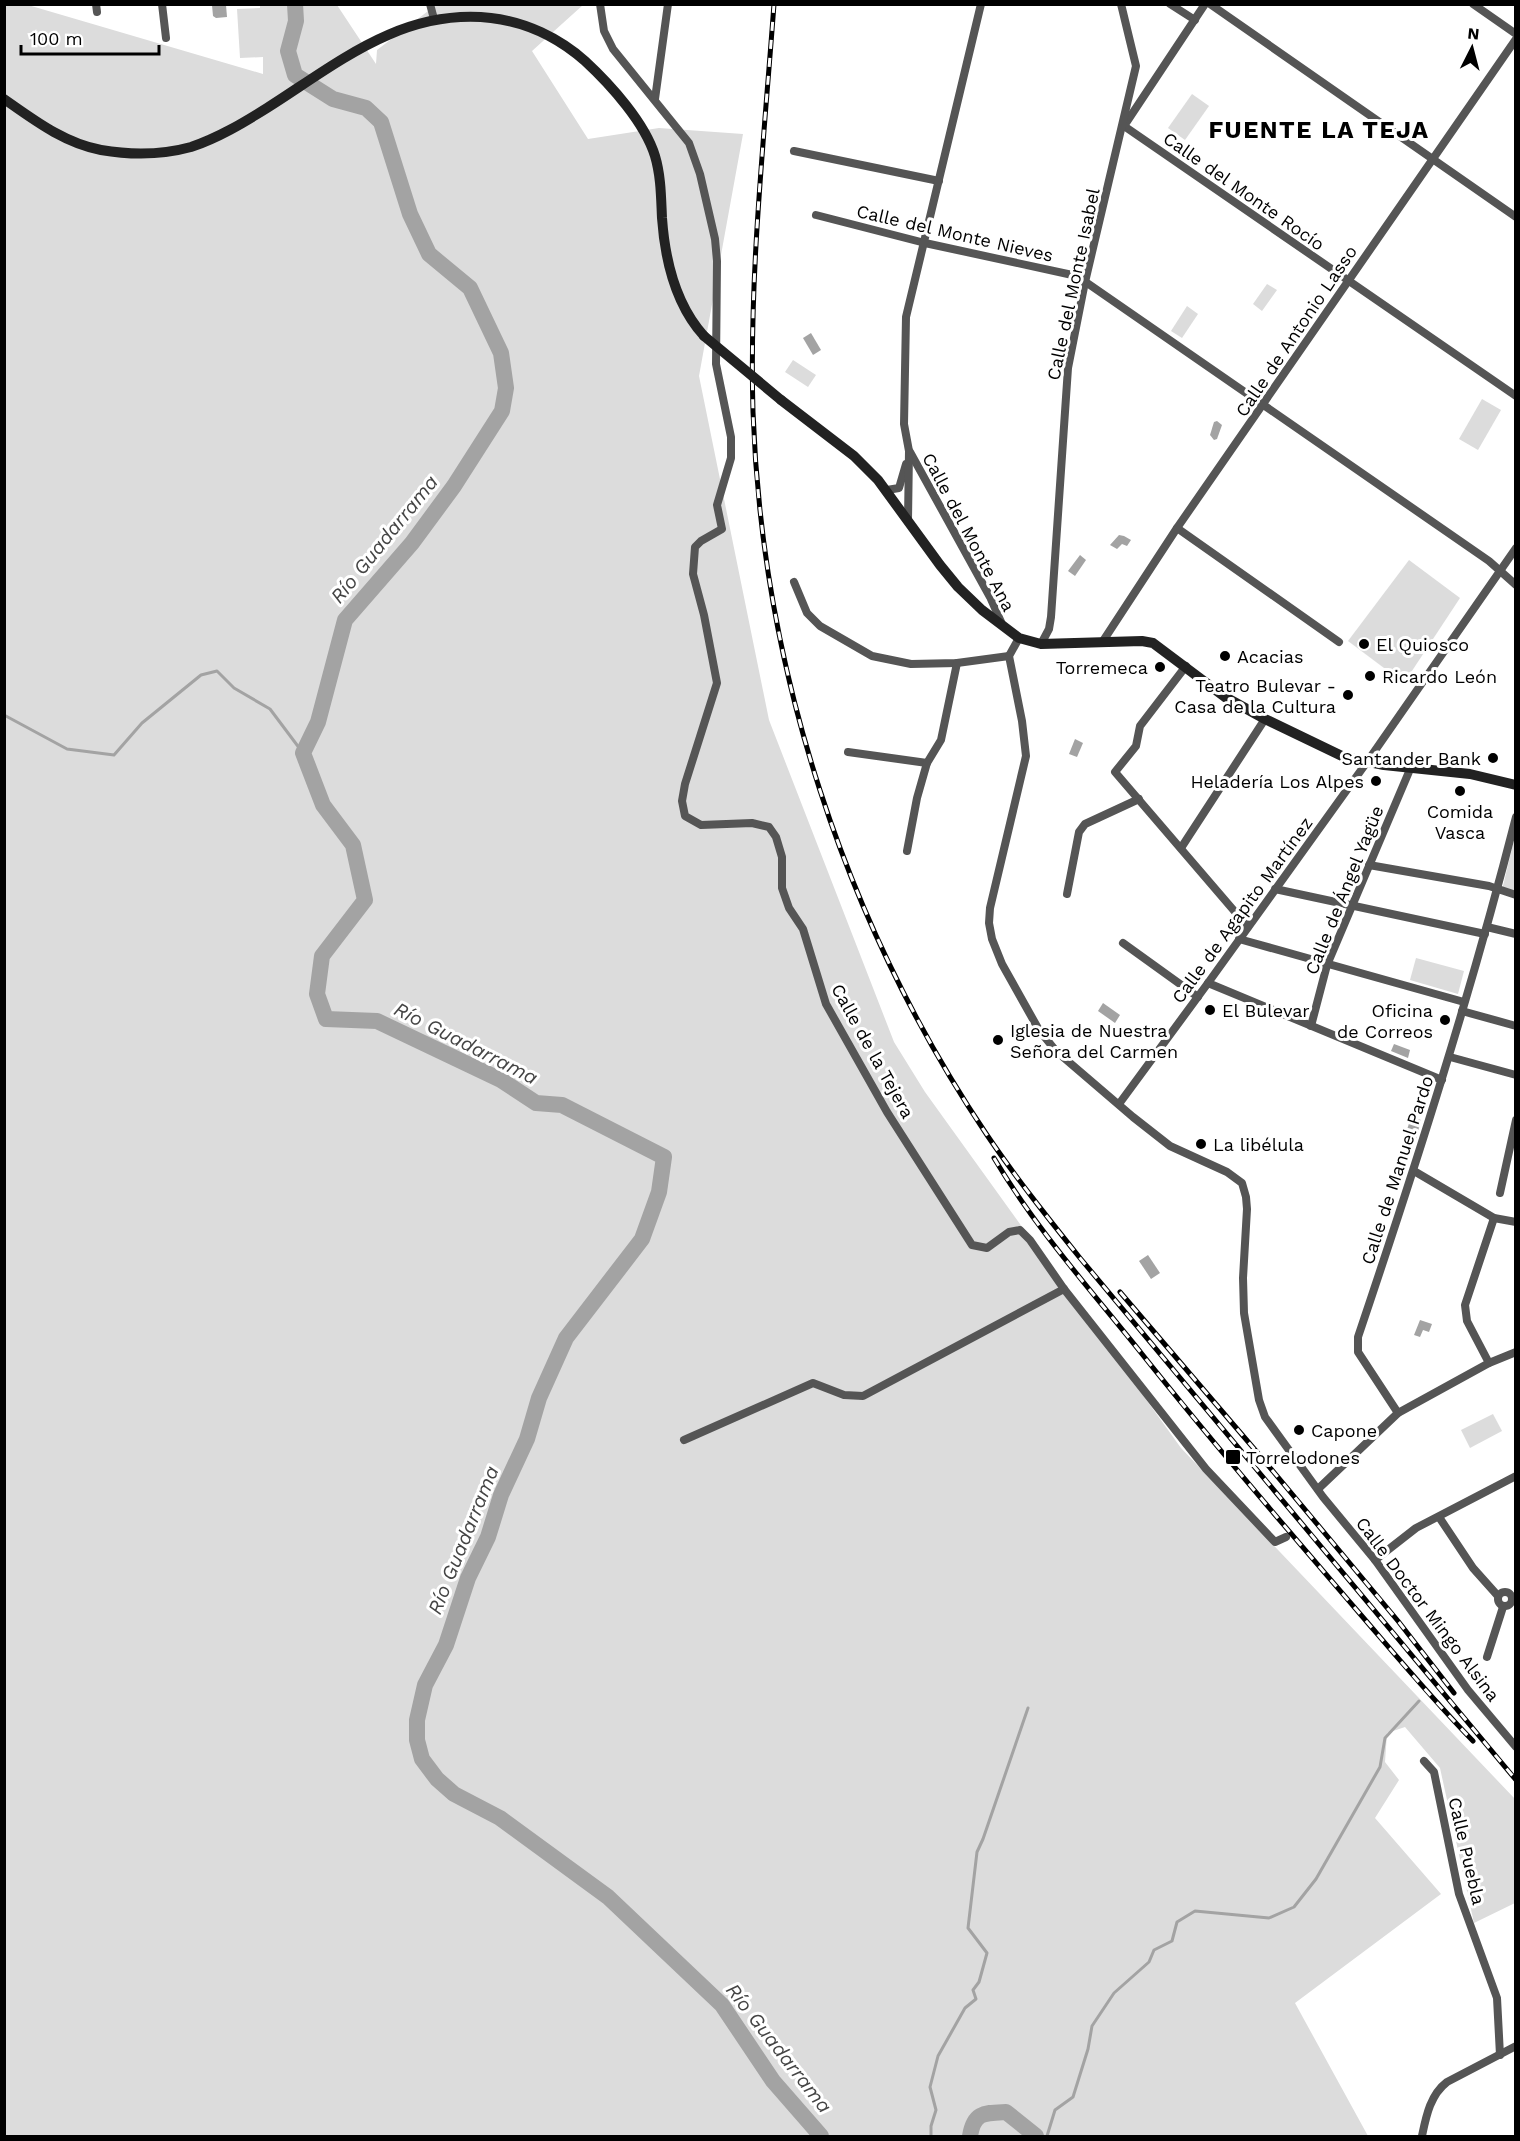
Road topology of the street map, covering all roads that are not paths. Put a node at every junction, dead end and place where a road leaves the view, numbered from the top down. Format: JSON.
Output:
{"nodes":[{"id":1,"x":162,"y":4,"type":"edge"},
{"id":2,"x":430,"y":4,"type":"edge"},
{"id":3,"x":600,"y":4,"type":"edge"},
{"id":4,"x":668,"y":4,"type":"edge"},
{"id":5,"x":981,"y":4,"type":"edge"},
{"id":6,"x":1121,"y":4,"type":"edge"},
{"id":7,"x":1170,"y":4,"type":"edge"},
{"id":8,"x":1205,"y":4,"type":"edge"},
{"id":9,"x":1210,"y":4,"type":"edge"},
{"id":10,"x":1473,"y":4,"type":"edge"},
{"id":11,"x":434,"y":19,"type":"junction"},
{"id":12,"x":1195,"y":20,"type":"junction"},
{"id":13,"x":1515,"y":34,"type":"edge"},
{"id":14,"x":166,"y":38,"type":"dead end"},
{"id":15,"x":1515,"y":39,"type":"edge"},
{"id":16,"x":5,"y":99,"type":"edge"},
{"id":17,"x":655,"y":99,"type":"junction"},
{"id":18,"x":1124,"y":126,"type":"junction"},
{"id":19,"x":794,"y":151,"type":"dead end"},
{"id":20,"x":1432,"y":159,"type":"junction"},
{"id":21,"x":939,"y":181,"type":"junction"},
{"id":22,"x":816,"y":215,"type":"dead end"},
{"id":23,"x":1515,"y":217,"type":"edge"},
{"id":24,"x":925,"y":243,"type":"junction"},
{"id":25,"x":1085,"y":282,"type":"junction"},
{"id":26,"x":1348,"y":282,"type":"junction"},
{"id":27,"x":1515,"y":396,"type":"edge"},
{"id":28,"x":1263,"y":405,"type":"junction"},
{"id":29,"x":909,"y":451,"type":"junction"},
{"id":30,"x":887,"y":490,"type":"junction"},
{"id":31,"x":908,"y":520,"type":"junction"},
{"id":32,"x":1178,"y":528,"type":"junction"},
{"id":33,"x":1515,"y":548,"type":"edge"},
{"id":34,"x":1500,"y":570,"type":"junction"},
{"id":35,"x":794,"y":582,"type":"dead end"},
{"id":36,"x":1515,"y":585,"type":"edge"},
{"id":37,"x":1002,"y":626,"type":"junction"},
{"id":38,"x":1019,"y":638,"type":"junction"},
{"id":39,"x":1103,"y":641,"type":"junction"},
{"id":40,"x":1339,"y":642,"type":"dead end"},
{"id":41,"x":1041,"y":644,"type":"junction"},
{"id":42,"x":1009,"y":656,"type":"junction"},
{"id":43,"x":957,"y":663,"type":"junction"},
{"id":44,"x":1186,"y":666,"type":"junction"},
{"id":45,"x":1265,"y":719,"type":"junction"},
{"id":46,"x":848,"y":752,"type":"dead end"},
{"id":47,"x":1367,"y":762,"type":"junction"},
{"id":48,"x":927,"y":763,"type":"junction"},
{"id":49,"x":1411,"y":767,"type":"junction"},
{"id":50,"x":1515,"y":785,"type":"edge"},
{"id":51,"x":1139,"y":799,"type":"junction"},
{"id":52,"x":1515,"y":817,"type":"edge"},
{"id":53,"x":1181,"y":848,"type":"junction"},
{"id":54,"x":907,"y":851,"type":"dead end"},
{"id":55,"x":1369,"y":865,"type":"junction"},
{"id":56,"x":1275,"y":889,"type":"junction"},
{"id":57,"x":1497,"y":889,"type":"junction"},
{"id":58,"x":1067,"y":894,"type":"dead end"},
{"id":59,"x":1515,"y":895,"type":"edge"},
{"id":60,"x":1351,"y":905,"type":"junction"},
{"id":61,"x":1248,"y":927,"type":"junction"},
{"id":62,"x":1486,"y":931,"type":"junction"},
{"id":63,"x":1515,"y":934,"type":"edge"},
{"id":64,"x":1239,"y":939,"type":"junction"},
{"id":65,"x":1123,"y":943,"type":"dead end"},
{"id":66,"x":1327,"y":965,"type":"junction"},
{"id":67,"x":1208,"y":983,"type":"junction"},
{"id":68,"x":1198,"y":997,"type":"junction"},
{"id":69,"x":1463,"y":1007,"type":"junction"},
{"id":70,"x":1311,"y":1026,"type":"junction"},
{"id":71,"x":1515,"y":1026,"type":"edge"},
{"id":72,"x":1450,"y":1057,"type":"junction"},
{"id":73,"x":1515,"y":1076,"type":"edge"},
{"id":74,"x":1442,"y":1080,"type":"junction"},
{"id":75,"x":1119,"y":1104,"type":"junction"},
{"id":76,"x":1515,"y":1120,"type":"edge"},
{"id":77,"x":1414,"y":1171,"type":"junction"},
{"id":78,"x":1500,"y":1193,"type":"dead end"},
{"id":79,"x":1494,"y":1218,"type":"junction"},
{"id":80,"x":1515,"y":1222,"type":"edge"},
{"id":81,"x":1064,"y":1289,"type":"junction"},
{"id":82,"x":1515,"y":1352,"type":"edge"},
{"id":83,"x":1489,"y":1364,"type":"junction"},
{"id":84,"x":1398,"y":1413,"type":"junction"},
{"id":85,"x":684,"y":1440,"type":"dead end"},
{"id":86,"x":1515,"y":1476,"type":"edge"},
{"id":87,"x":1318,"y":1489,"type":"junction"},
{"id":88,"x":1438,"y":1516,"type":"junction"},
{"id":89,"x":1286,"y":1537,"type":"dead end"},
{"id":90,"x":1375,"y":1560,"type":"junction"},
{"id":91,"x":1498,"y":1596,"type":"junction"},
{"id":92,"x":1514,"y":1600,"type":"edge"},
{"id":93,"x":1503,"y":1607,"type":"junction"},
{"id":94,"x":1486,"y":1657,"type":"dead end"},
{"id":95,"x":1515,"y":1747,"type":"edge"},
{"id":96,"x":1425,"y":1761,"type":"dead end"},
{"id":97,"x":1515,"y":2046,"type":"edge"},
{"id":98,"x":1500,"y":2055,"type":"junction"},
{"id":99,"x":1422,"y":2136,"type":"edge"}],
"edges":[{"from":1,"to":14,"type":"street"},
{"from":2,"to":11,"type":"street"},
{"from":3,"to":17,"type":"street","name":"Calle de la Tejera"},
{"from":4,"to":17,"type":"street"},
{"from":5,"to":21,"type":"street","name":"Calle del Monte Ana"},
{"from":6,"to":18,"type":"street","name":"Calle del Monte Isabel"},
{"from":7,"to":12,"type":"street"},
{"from":8,"to":12,"type":"street"},
{"from":9,"to":20,"type":"street"},
{"from":10,"to":13,"type":"street"},
{"from":11,"to":16,"type":"main road"},
{"from":11,"to":30,"type":"main road","bridge":true},
{"from":12,"to":18,"type":"street"},
{"from":15,"to":20,"type":"street","name":"Calle de Antonio Lasso"},
{"from":17,"to":81,"type":"street","name":"Calle de la Tejera"},
{"from":18,"to":25,"type":"street","name":"Calle del Monte Isabel"},
{"from":18,"to":26,"type":"street","name":"Calle del Monte Rocío"},
{"from":19,"to":21,"type":"street"},
{"from":20,"to":23,"type":"street"},
{"from":20,"to":26,"type":"street","name":"Calle de Antonio Lasso"},
{"from":21,"to":24,"type":"street","name":"Calle del Monte Ana"},
{"from":22,"to":24,"type":"street","name":"Calle del Monte Nieves"},
{"from":24,"to":25,"type":"street","name":"Calle del Monte Nieves"},
{"from":24,"to":29,"type":"street","name":"Calle del Monte Ana"},
{"from":25,"to":28,"type":"street","name":"Calle del Monte Nieves"},
{"from":25,"to":41,"type":"street","name":"Calle del Monte Isabel"},
{"from":26,"to":27,"type":"street","name":"Calle del Monte Rocío"},
{"from":26,"to":28,"type":"street","name":"Calle de Antonio Lasso"},
{"from":28,"to":32,"type":"street","name":"Calle de Antonio Lasso"},
{"from":28,"to":34,"type":"street","name":"Calle del Monte Nieves"},
{"from":29,"to":30,"type":"street","name":"Calle del Monte Ana"},
{"from":29,"to":31,"type":"street","name":"Calle del Monte Ana"},
{"from":29,"to":37,"type":"street","name":"Calle del Monte Ana"},
{"from":30,"to":31,"type":"main road"},
{"from":31,"to":37,"type":"main road"},
{"from":32,"to":39,"type":"street","name":"Calle de Antonio Lasso"},
{"from":32,"to":40,"type":"street"},
{"from":33,"to":34,"type":"street","name":"Calle de Agapito Martínez"},
{"from":34,"to":36,"type":"street","name":"Calle del Monte Nieves"},
{"from":34,"to":47,"type":"street","name":"Calle de Agapito Martínez"},
{"from":35,"to":43,"type":"street"},
{"from":37,"to":38,"type":"main road"},
{"from":38,"to":41,"type":"main road"},
{"from":38,"to":42,"type":"street"},
{"from":39,"to":41,"type":"main road"},
{"from":39,"to":44,"type":"main road"},
{"from":42,"to":43,"type":"street"},
{"from":42,"to":75,"type":"street"},
{"from":43,"to":48,"type":"street"},
{"from":44,"to":45,"type":"main road"},
{"from":44,"to":51,"type":"street"},
{"from":45,"to":47,"type":"main road"},
{"from":45,"to":53,"type":"street"},
{"from":46,"to":48,"type":"street"},
{"from":47,"to":49,"type":"main road"},
{"from":47,"to":56,"type":"street","name":"Calle de Agapito Martínez"},
{"from":48,"to":54,"type":"street"},
{"from":49,"to":50,"type":"main road"},
{"from":49,"to":55,"type":"street","name":"Calle de Ángel Yagüe"},
{"from":51,"to":53,"type":"street"},
{"from":51,"to":58,"type":"street"},
{"from":52,"to":57,"type":"street","name":"Calle de Manuel Pardo"},
{"from":53,"to":61,"type":"street"},
{"from":55,"to":57,"type":"street"},
{"from":55,"to":60,"type":"street","name":"Calle de Ángel Yagüe"},
{"from":56,"to":60,"type":"street"},
{"from":56,"to":61,"type":"street","name":"Calle de Agapito Martínez"},
{"from":57,"to":59,"type":"street"},
{"from":57,"to":62,"type":"street","name":"Calle de Manuel Pardo"},
{"from":60,"to":62,"type":"street"},
{"from":60,"to":66,"type":"street","name":"Calle de Ángel Yagüe"},
{"from":61,"to":64,"type":"street","name":"Calle de Agapito Martínez"},
{"from":62,"to":63,"type":"street"},
{"from":62,"to":69,"type":"street","name":"Calle de Manuel Pardo"},
{"from":64,"to":66,"type":"street"},
{"from":64,"to":67,"type":"street","name":"Calle de Agapito Martínez"},
{"from":65,"to":68,"type":"street"},
{"from":66,"to":69,"type":"street"},
{"from":66,"to":70,"type":"street","name":"Calle de Ángel Yagüe"},
{"from":67,"to":68,"type":"street","name":"Calle de Agapito Martínez"},
{"from":67,"to":70,"type":"street"},
{"from":68,"to":75,"type":"street","name":"Calle de Agapito Martínez"},
{"from":69,"to":71,"type":"street"},
{"from":69,"to":72,"type":"street","name":"Calle de Manuel Pardo"},
{"from":70,"to":74,"type":"street"},
{"from":72,"to":73,"type":"street"},
{"from":72,"to":74,"type":"street","name":"Calle de Manuel Pardo"},
{"from":74,"to":77,"type":"street","name":"Calle de Manuel Pardo"},
{"from":75,"to":87,"type":"street","name":"Calle Doctor Mingo Alsina"},
{"from":76,"to":78,"type":"street"},
{"from":77,"to":79,"type":"street"},
{"from":77,"to":84,"type":"street","name":"Calle de Manuel Pardo"},
{"from":79,"to":80,"type":"street"},
{"from":79,"to":83,"type":"street"},
{"from":81,"to":85,"type":"street"},
{"from":81,"to":89,"type":"street","name":"Calle de la Tejera"},
{"from":82,"to":83,"type":"street"},
{"from":83,"to":84,"type":"street"},
{"from":84,"to":87,"type":"street"},
{"from":86,"to":88,"type":"street"},
{"from":87,"to":90,"type":"street","name":"Calle Doctor Mingo Alsina"},
{"from":88,"to":90,"type":"street"},
{"from":88,"to":91,"type":"street"},
{"from":90,"to":95,"type":"street","name":"Calle Doctor Mingo Alsina"},
{"from":91,"to":92,"type":"street"},
{"from":91,"to":93,"type":"street"},
{"from":92,"to":93,"type":"street"},
{"from":93,"to":94,"type":"street"},
{"from":96,"to":98,"type":"street","name":"Calle Puebla"},
{"from":97,"to":98,"type":"street"},
{"from":98,"to":99,"type":"street"}]}
